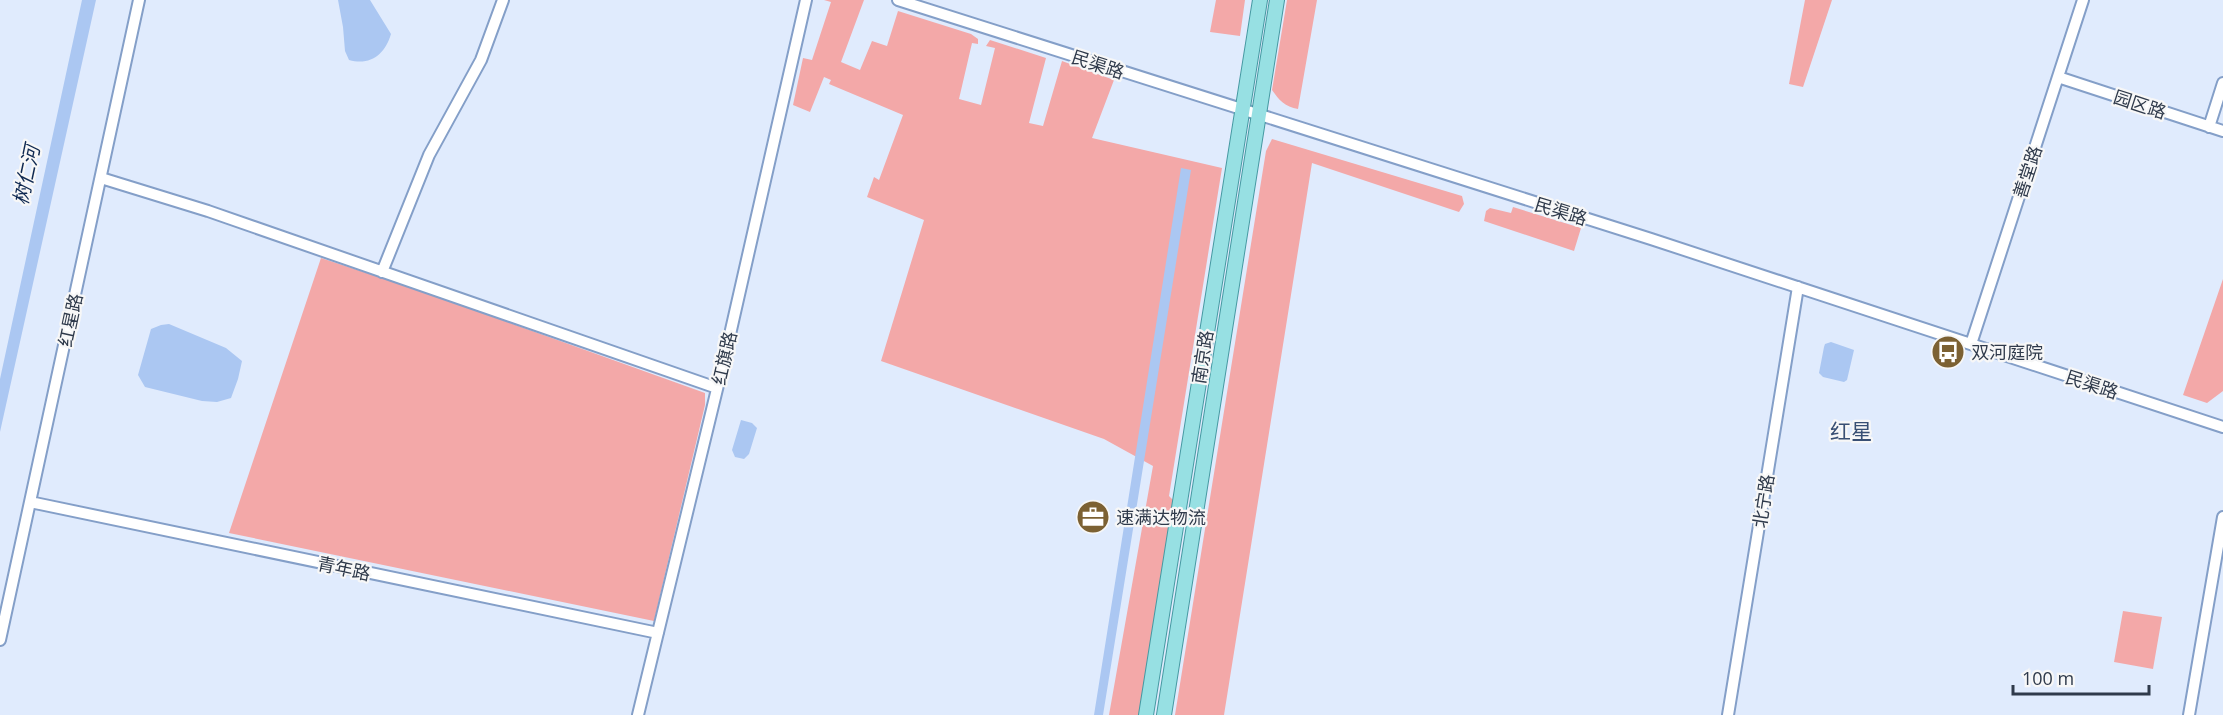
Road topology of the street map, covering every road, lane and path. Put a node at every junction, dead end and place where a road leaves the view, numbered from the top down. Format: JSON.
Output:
{"nodes":[{"id":1,"x":140,"y":0,"type":"edge"},
{"id":2,"x":503,"y":0,"type":"edge"},
{"id":3,"x":806,"y":0,"type":"edge"},
{"id":4,"x":898,"y":0,"type":"edge"},
{"id":5,"x":1260,"y":0,"type":"edge"},
{"id":6,"x":1276,"y":0,"type":"edge"},
{"id":7,"x":2083,"y":0,"type":"edge"},
{"id":8,"x":2058,"y":77,"type":"junction"},
{"id":9,"x":2223,"y":82,"type":"edge"},
{"id":10,"x":1241,"y":110,"type":"junction"},
{"id":11,"x":1259,"y":116,"type":"junction"},
{"id":12,"x":2209,"y":126,"type":"junction"},
{"id":13,"x":2223,"y":131,"type":"edge"},
{"id":14,"x":101,"y":178,"type":"junction"},
{"id":15,"x":382,"y":272,"type":"junction"},
{"id":16,"x":1798,"y":287,"type":"junction"},
{"id":17,"x":1971,"y":344,"type":"junction"},
{"id":18,"x":717,"y":388,"type":"junction"},
{"id":19,"x":2223,"y":427,"type":"edge"},
{"id":20,"x":30,"y":502,"type":"junction"},
{"id":21,"x":2223,"y":517,"type":"edge"},
{"id":22,"x":658,"y":633,"type":"junction"},
{"id":23,"x":0,"y":640,"type":"edge"},
{"id":24,"x":638,"y":715,"type":"edge"},
{"id":25,"x":1146,"y":715,"type":"edge"},
{"id":26,"x":1164,"y":715,"type":"edge"},
{"id":27,"x":1728,"y":715,"type":"edge"},
{"id":28,"x":2189,"y":715,"type":"edge"}],
"edges":[{"from":1,"to":14,"type":"street","name":"红星路"},
{"from":2,"to":15,"type":"street"},
{"from":3,"to":18,"type":"street","name":"红旗路"},
{"from":4,"to":10,"type":"street","name":"民渠路"},
{"from":5,"to":10,"type":"main road","name":"南京路"},
{"from":6,"to":11,"type":"main road","name":"南京路"},
{"from":7,"to":8,"type":"street","name":"善堂路"},
{"from":8,"to":12,"type":"street","name":"园区路"},
{"from":8,"to":17,"type":"street","name":"善堂路"},
{"from":9,"to":12,"type":"street"},
{"from":10,"to":11,"type":"street","name":"民渠路"},
{"from":10,"to":25,"type":"main road","name":"南京路"},
{"from":11,"to":16,"type":"street","name":"民渠路"},
{"from":11,"to":26,"type":"main road","name":"南京路"},
{"from":12,"to":13,"type":"street","name":"园区路"},
{"from":14,"to":15,"type":"street"},
{"from":14,"to":20,"type":"street","name":"红星路"},
{"from":15,"to":18,"type":"street"},
{"from":16,"to":17,"type":"street","name":"民渠路"},
{"from":16,"to":27,"type":"street","name":"北宁路"},
{"from":17,"to":19,"type":"street","name":"民渠路"},
{"from":18,"to":22,"type":"street","name":"红旗路"},
{"from":20,"to":22,"type":"street","name":"青年路"},
{"from":20,"to":23,"type":"street","name":"红星路"},
{"from":21,"to":28,"type":"street"},
{"from":22,"to":24,"type":"street","name":"红旗路"}]}
